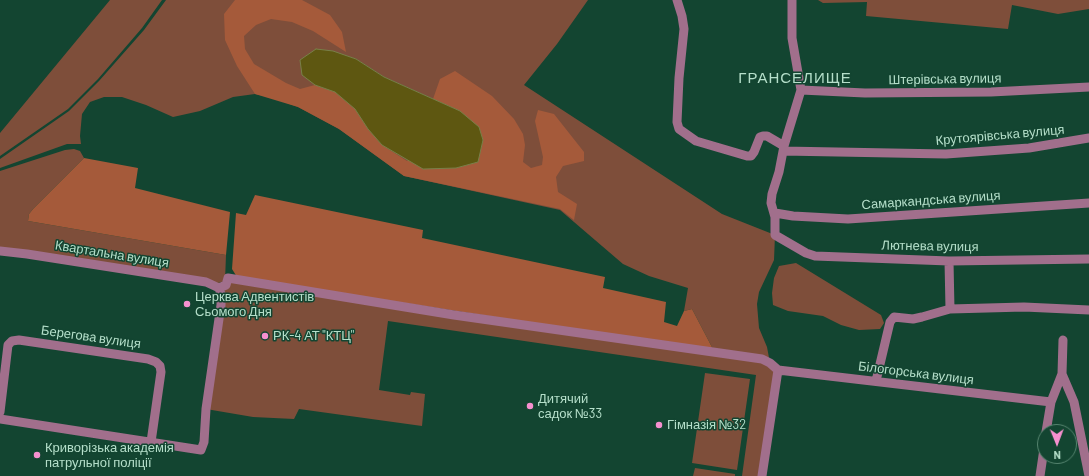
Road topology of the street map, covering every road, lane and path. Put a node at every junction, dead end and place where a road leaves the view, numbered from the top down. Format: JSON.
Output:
{"nodes":[{"id":1,"x":677,"y":0,"type":"edge"},
{"id":2,"x":792,"y":0,"type":"edge"},
{"id":3,"x":1089,"y":87,"type":"edge"},
{"id":4,"x":801,"y":90,"type":"junction"},
{"id":5,"x":1089,"y":138,"type":"edge"},
{"id":6,"x":784,"y":149,"type":"junction"},
{"id":7,"x":1089,"y":203,"type":"edge"},
{"id":8,"x":775,"y":213,"type":"junction"},
{"id":9,"x":0,"y":251,"type":"edge"},
{"id":10,"x":1089,"y":259,"type":"edge"},
{"id":11,"x":949,"y":261,"type":"junction"},
{"id":12,"x":219,"y":288,"type":"junction"},
{"id":13,"x":950,"y":309,"type":"junction"},
{"id":14,"x":1089,"y":310,"type":"edge"},
{"id":15,"x":1063,"y":340,"type":"dead end"},
{"id":16,"x":778,"y":370,"type":"junction"},
{"id":17,"x":1062,"y":374,"type":"junction"},
{"id":18,"x":876,"y":381,"type":"junction"},
{"id":19,"x":1050,"y":402,"type":"junction"},
{"id":20,"x":0,"y":412,"type":"edge"},
{"id":21,"x":0,"y":419,"type":"edge"},
{"id":22,"x":1047,"y":424,"type":"edge"},
{"id":23,"x":151,"y":442,"type":"junction"},
{"id":24,"x":1042,"y":464,"type":"edge"},
{"id":25,"x":762,"y":476,"type":"edge"},
{"id":26,"x":1040,"y":476,"type":"edge"},
{"id":27,"x":1089,"y":476,"type":"edge"}],
"edges":[{"from":1,"to":6,"type":"street"},
{"from":2,"to":4,"type":"street"},
{"from":3,"to":4,"type":"street","name":"Штерівська вулиця"},
{"from":4,"to":6,"type":"street"},
{"from":5,"to":6,"type":"street","name":"Крутоярівська вулиця"},
{"from":6,"to":8,"type":"street"},
{"from":7,"to":8,"type":"street","name":"Самаркандська вулиця"},
{"from":8,"to":11,"type":"street","name":"Лютнева вулиця"},
{"from":9,"to":12,"type":"street","name":"Квартальна вулиця"},
{"from":10,"to":11,"type":"street","name":"Лютнева вулиця"},
{"from":11,"to":13,"type":"street"},
{"from":12,"to":16,"type":"street"},
{"from":12,"to":23,"type":"street"},
{"from":13,"to":14,"type":"street"},
{"from":13,"to":18,"type":"street"},
{"from":15,"to":17,"type":"street"},
{"from":16,"to":18,"type":"street","name":"Білогорська вулиця"},
{"from":16,"to":25,"type":"street"},
{"from":17,"to":19,"type":"street"},
{"from":17,"to":27,"type":"street"},
{"from":18,"to":19,"type":"street","name":"Білогорська вулиця"},
{"from":19,"to":22,"type":"street"},
{"from":20,"to":23,"type":"street","name":"Берегова вулиця"},
{"from":21,"to":23,"type":"street"},
{"from":24,"to":26,"type":"street"}]}
